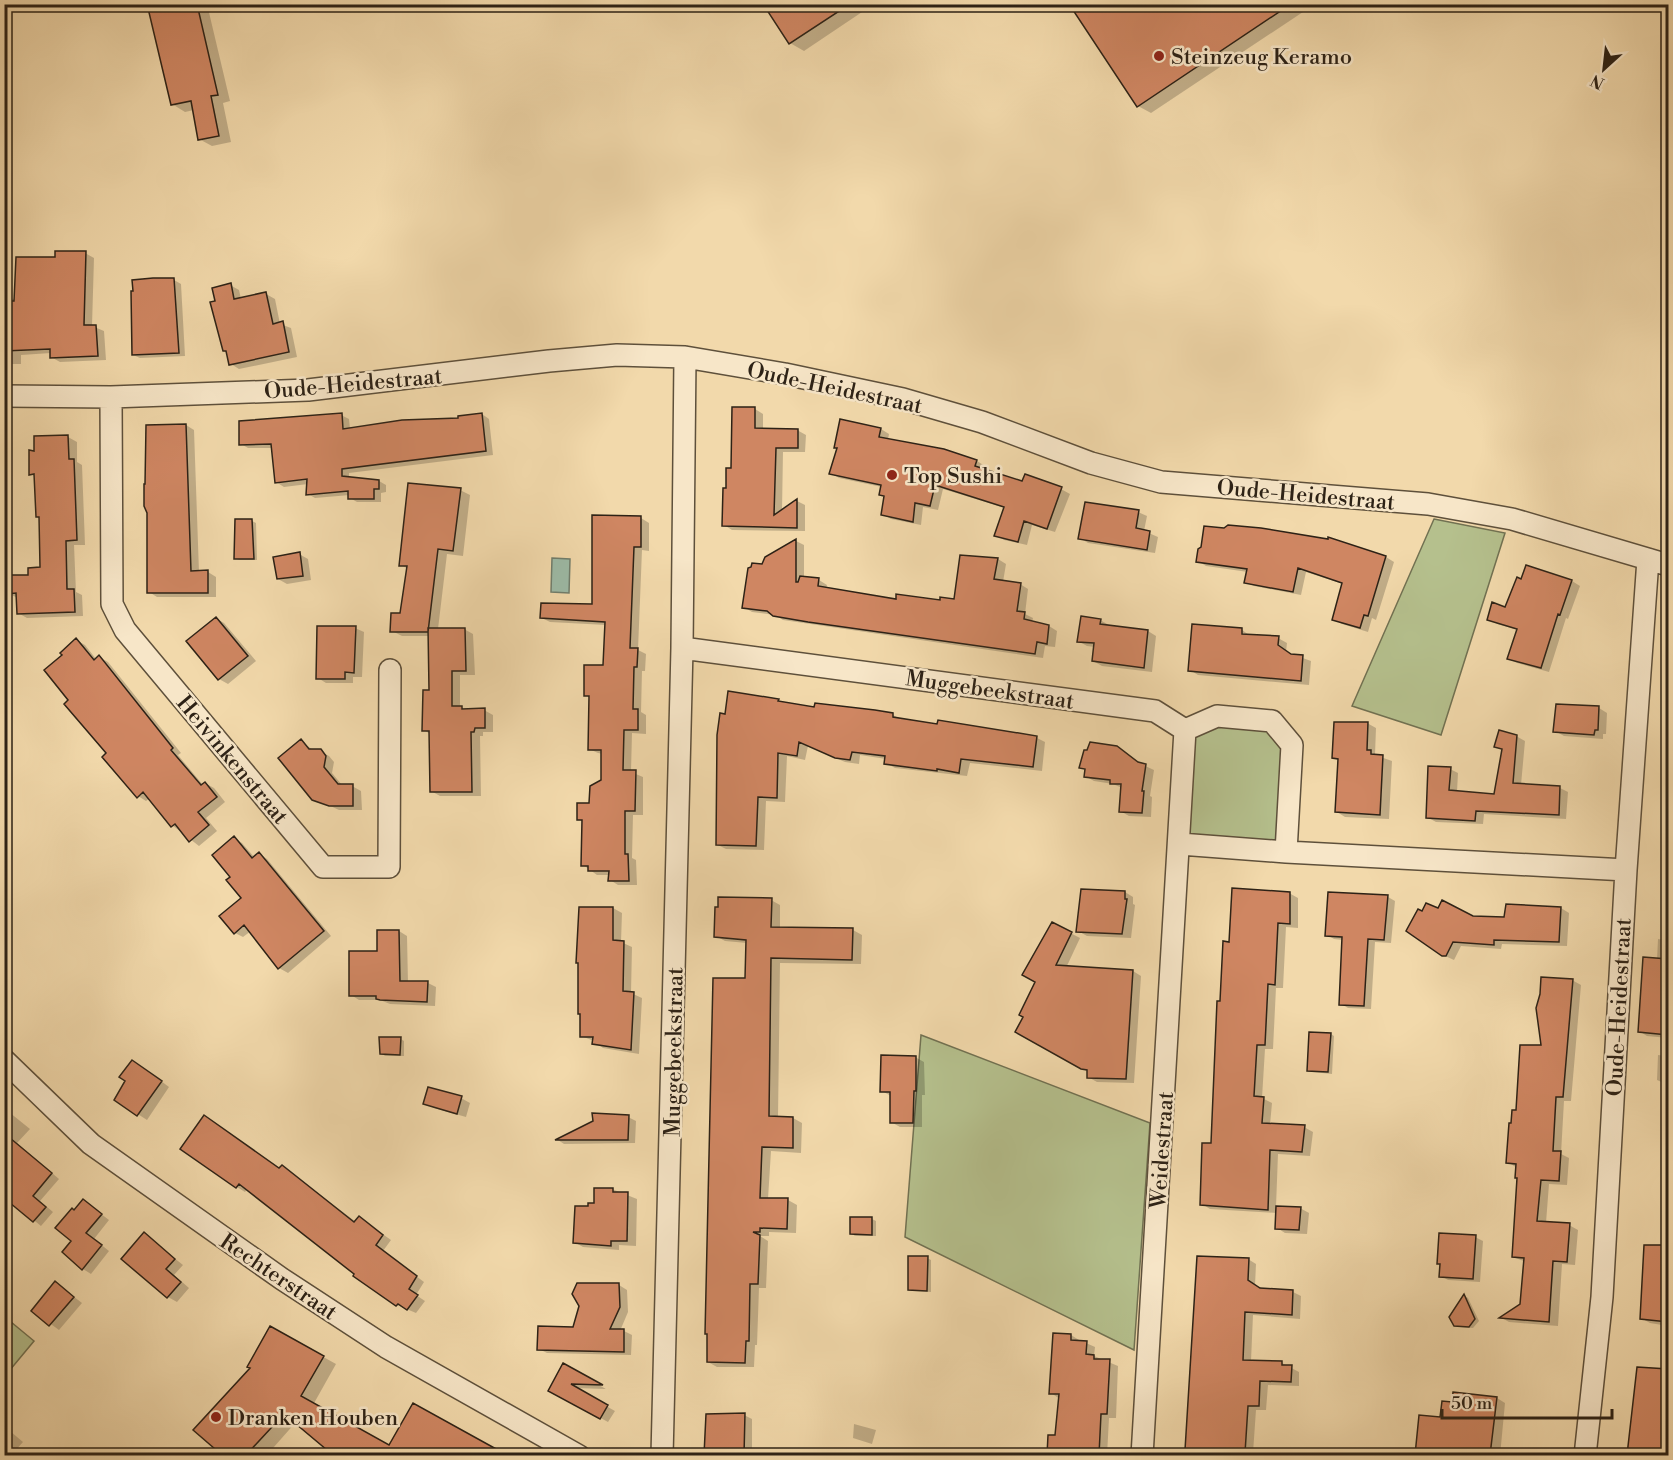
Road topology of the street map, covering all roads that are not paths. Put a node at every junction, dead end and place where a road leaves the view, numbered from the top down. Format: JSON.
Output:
{"nodes":[{"id":1,"x":686,"y":357,"type":"junction"},
{"id":2,"x":4,"y":396,"type":"edge"},
{"id":3,"x":111,"y":397,"type":"junction"},
{"id":4,"x":1647,"y":558,"type":"junction"},
{"id":5,"x":1668,"y":565,"type":"edge"},
{"id":6,"x":682,"y":648,"type":"junction"},
{"id":7,"x":390,"y":670,"type":"dead end"},
{"id":8,"x":1185,"y":730,"type":"junction"},
{"id":9,"x":1180,"y":844,"type":"junction"},
{"id":10,"x":1286,"y":852,"type":"junction"},
{"id":11,"x":1626,"y":870,"type":"junction"},
{"id":12,"x":4,"y":1060,"type":"edge"},
{"id":13,"x":579,"y":1455,"type":"edge"},
{"id":14,"x":662,"y":1455,"type":"edge"},
{"id":15,"x":1142,"y":1455,"type":"edge"},
{"id":16,"x":1585,"y":1455,"type":"edge"}],
"edges":[{"from":1,"to":3,"type":"street","name":"Oude-Heidestraat"},
{"from":1,"to":4,"type":"street","name":"Oude-Heidestraat"},
{"from":1,"to":6,"type":"street","name":"Muggebeekstraat"},
{"from":2,"to":3,"type":"street","name":"Oude-Heidestraat"},
{"from":3,"to":7,"type":"street","name":"Heivinkenstraat"},
{"from":4,"to":5,"type":"street","name":"Oude-Heidestraat"},
{"from":4,"to":11,"type":"street","name":"Oude-Heidestraat"},
{"from":6,"to":8,"type":"street","name":"Muggebeekstraat"},
{"from":6,"to":14,"type":"street","name":"Muggebeekstraat"},
{"from":8,"to":9,"type":"street","name":"Weidestraat"},
{"from":8,"to":10,"type":"street"},
{"from":9,"to":10,"type":"street"},
{"from":9,"to":15,"type":"street","name":"Weidestraat"},
{"from":10,"to":11,"type":"street"},
{"from":11,"to":16,"type":"street","name":"Oude-Heidestraat"},
{"from":12,"to":13,"type":"street","name":"Rechterstraat"}]}
